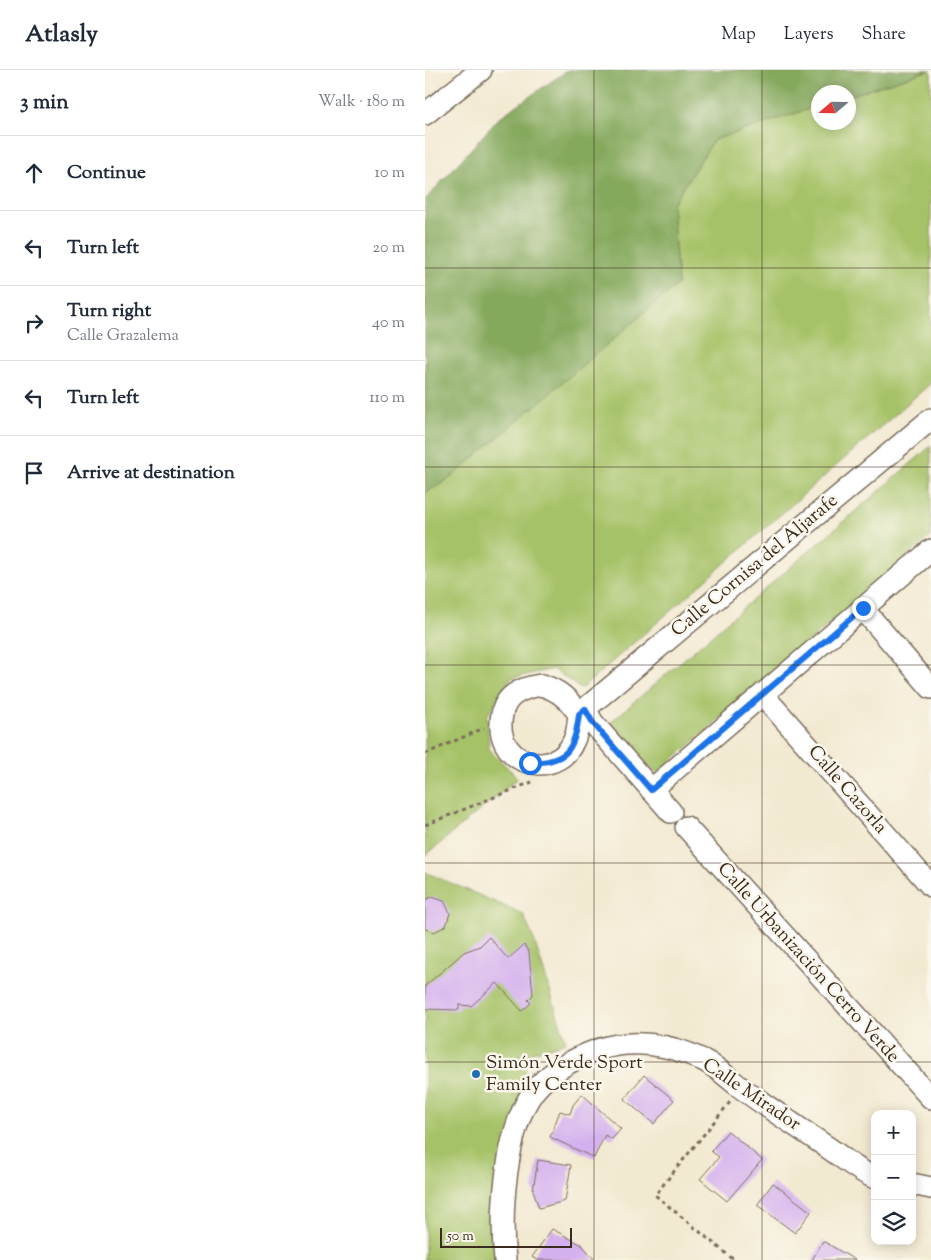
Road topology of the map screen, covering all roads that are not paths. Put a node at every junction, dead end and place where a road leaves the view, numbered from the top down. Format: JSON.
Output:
{"nodes":[{"id":1,"x":481,"y":70,"type":"edge"},
{"id":2,"x":425,"y":114,"type":"edge"},
{"id":3,"x":931,"y":419,"type":"edge"},
{"id":4,"x":931,"y":550,"type":"edge"},
{"id":5,"x":863,"y":608,"type":"junction"},
{"id":6,"x":931,"y":688,"type":"edge"},
{"id":7,"x":763,"y":695,"type":"junction"},
{"id":8,"x":582,"y":711,"type":"junction"},
{"id":9,"x":651,"y":790,"type":"junction"},
{"id":10,"x":671,"y":812,"type":"dead end"},
{"id":11,"x":686,"y":827,"type":"dead end"},
{"id":12,"x":931,"y":886,"type":"edge"},
{"id":13,"x":931,"y":1098,"type":"edge"},
{"id":14,"x":871,"y":1175,"type":"edge"},
{"id":15,"x":916,"y":1185,"type":"edge"},
{"id":16,"x":931,"y":1188,"type":"edge"},
{"id":17,"x":505,"y":1260,"type":"edge"}],
"edges":[{"from":1,"to":2,"type":"street"},
{"from":3,"to":8,"type":"street","name":"Calle Cornisa del Aljarafe"},
{"from":4,"to":5,"type":"street"},
{"from":5,"to":6,"type":"street"},
{"from":5,"to":7,"type":"street"},
{"from":7,"to":9,"type":"street"},
{"from":7,"to":12,"type":"street","name":"Calle Cazorla"},
{"from":8,"to":8,"type":"street"},
{"from":8,"to":9,"type":"street"},
{"from":9,"to":10,"type":"street"},
{"from":11,"to":13,"type":"street","name":"Calle Urbanización Cerro Verde"},
{"from":14,"to":17,"type":"street","name":"Calle Mirador"},
{"from":15,"to":16,"type":"street"}]}
